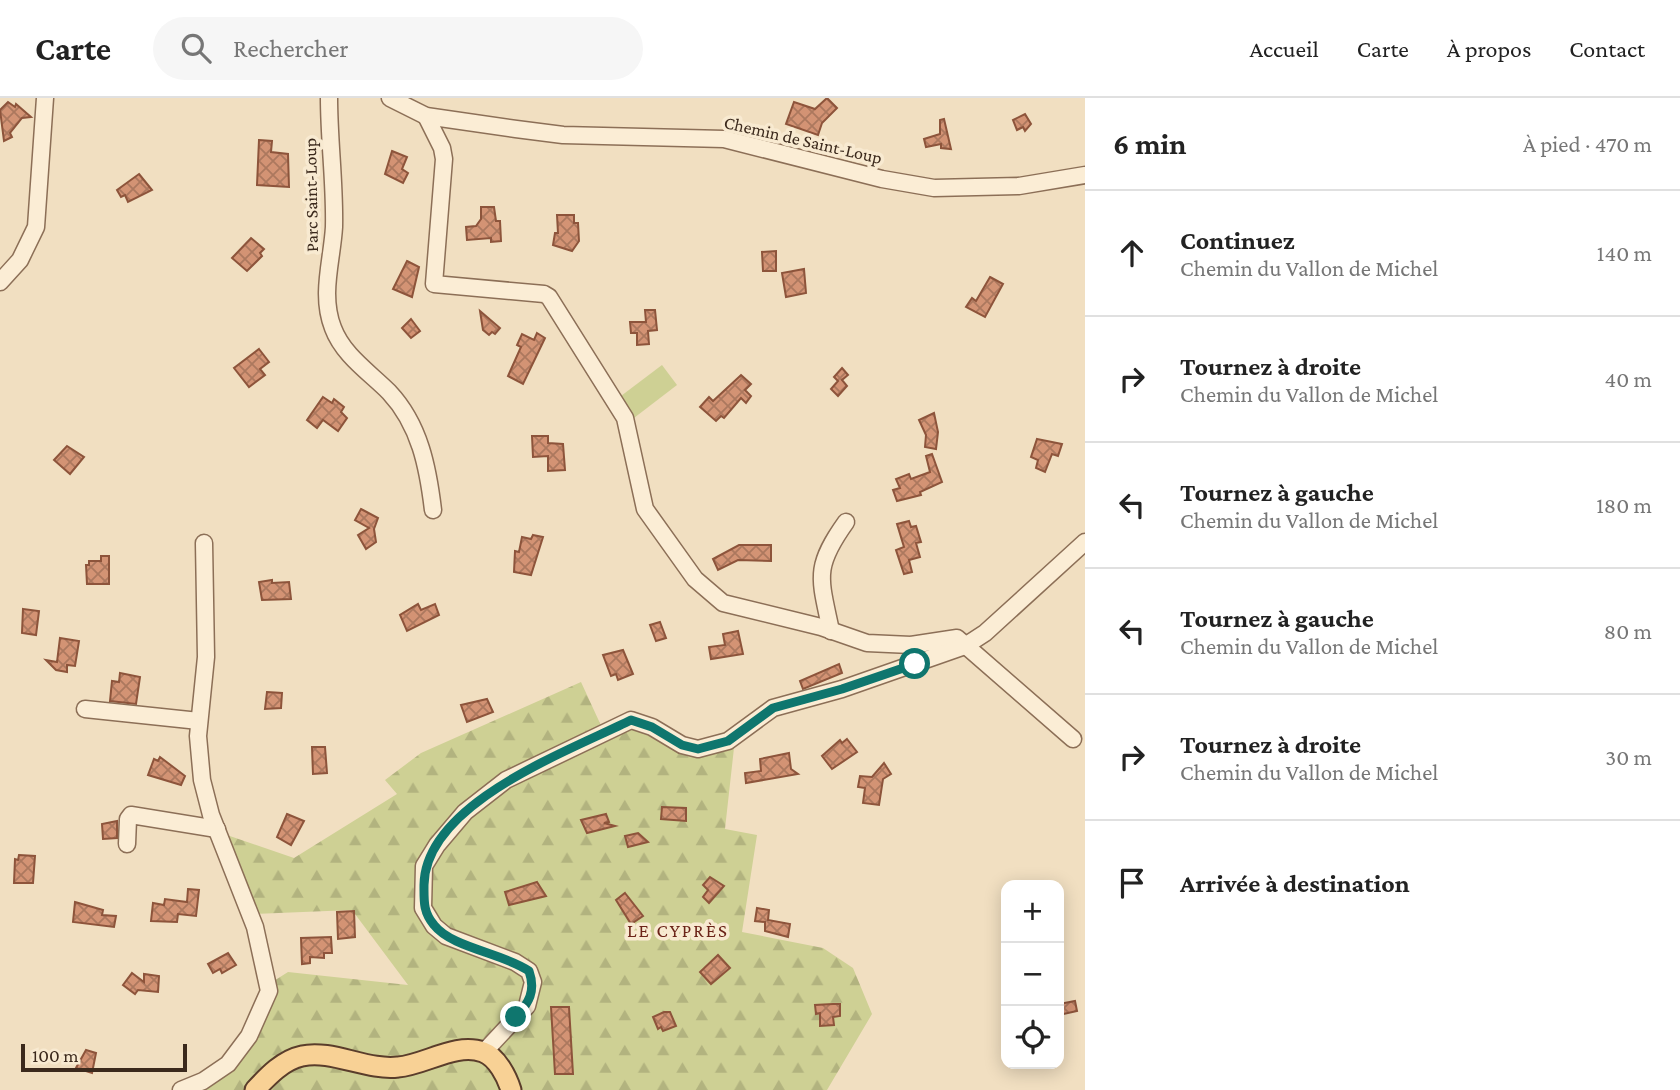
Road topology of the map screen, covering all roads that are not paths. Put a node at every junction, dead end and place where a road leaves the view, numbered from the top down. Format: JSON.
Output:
{"nodes":[{"id":1,"x":45,"y":98,"type":"edge"},
{"id":2,"x":329,"y":98,"type":"edge"},
{"id":3,"x":390,"y":98,"type":"edge"},
{"id":4,"x":426,"y":116,"type":"junction"},
{"id":5,"x":1085,"y":175,"type":"edge"},
{"id":6,"x":0,"y":282,"type":"edge"},
{"id":7,"x":433,"y":510,"type":"dead end"},
{"id":8,"x":846,"y":523,"type":"dead end"},
{"id":9,"x":1085,"y":542,"type":"edge"},
{"id":10,"x":204,"y":543,"type":"dead end"},
{"id":11,"x":831,"y":631,"type":"junction"},
{"id":12,"x":965,"y":646,"type":"junction"},
{"id":13,"x":978,"y":659,"type":"junction"},
{"id":14,"x":979,"y":677,"type":"dead end"},
{"id":15,"x":85,"y":709,"type":"dead end"},
{"id":16,"x":199,"y":721,"type":"junction"},
{"id":17,"x":1075,"y":734,"type":"edge"},
{"id":18,"x":217,"y":830,"type":"junction"},
{"id":19,"x":127,"y":844,"type":"dead end"},
{"id":20,"x":484,"y":1052,"type":"junction"},
{"id":21,"x":181,"y":1090,"type":"edge"},
{"id":22,"x":255,"y":1090,"type":"edge"},
{"id":23,"x":511,"y":1090,"type":"edge"}],
"edges":[{"from":1,"to":6,"type":"street"},
{"from":2,"to":7,"type":"street","name":"Parc Saint-Loup"},
{"from":3,"to":4,"type":"street","name":"Chemin de Saint-Loup"},
{"from":4,"to":5,"type":"street","name":"Chemin de Saint-Loup"},
{"from":4,"to":11,"type":"street"},
{"from":8,"to":11,"type":"street"},
{"from":9,"to":12,"type":"street"},
{"from":10,"to":16,"type":"street"},
{"from":11,"to":12,"type":"street"},
{"from":12,"to":13,"type":"street"},
{"from":12,"to":20,"type":"street"},
{"from":13,"to":14,"type":"street"},
{"from":13,"to":17,"type":"street"},
{"from":15,"to":16,"type":"street"},
{"from":16,"to":18,"type":"street"},
{"from":18,"to":19,"type":"street"},
{"from":18,"to":21,"type":"street"},
{"from":20,"to":22,"type":"main road"},
{"from":20,"to":23,"type":"main road"}]}
